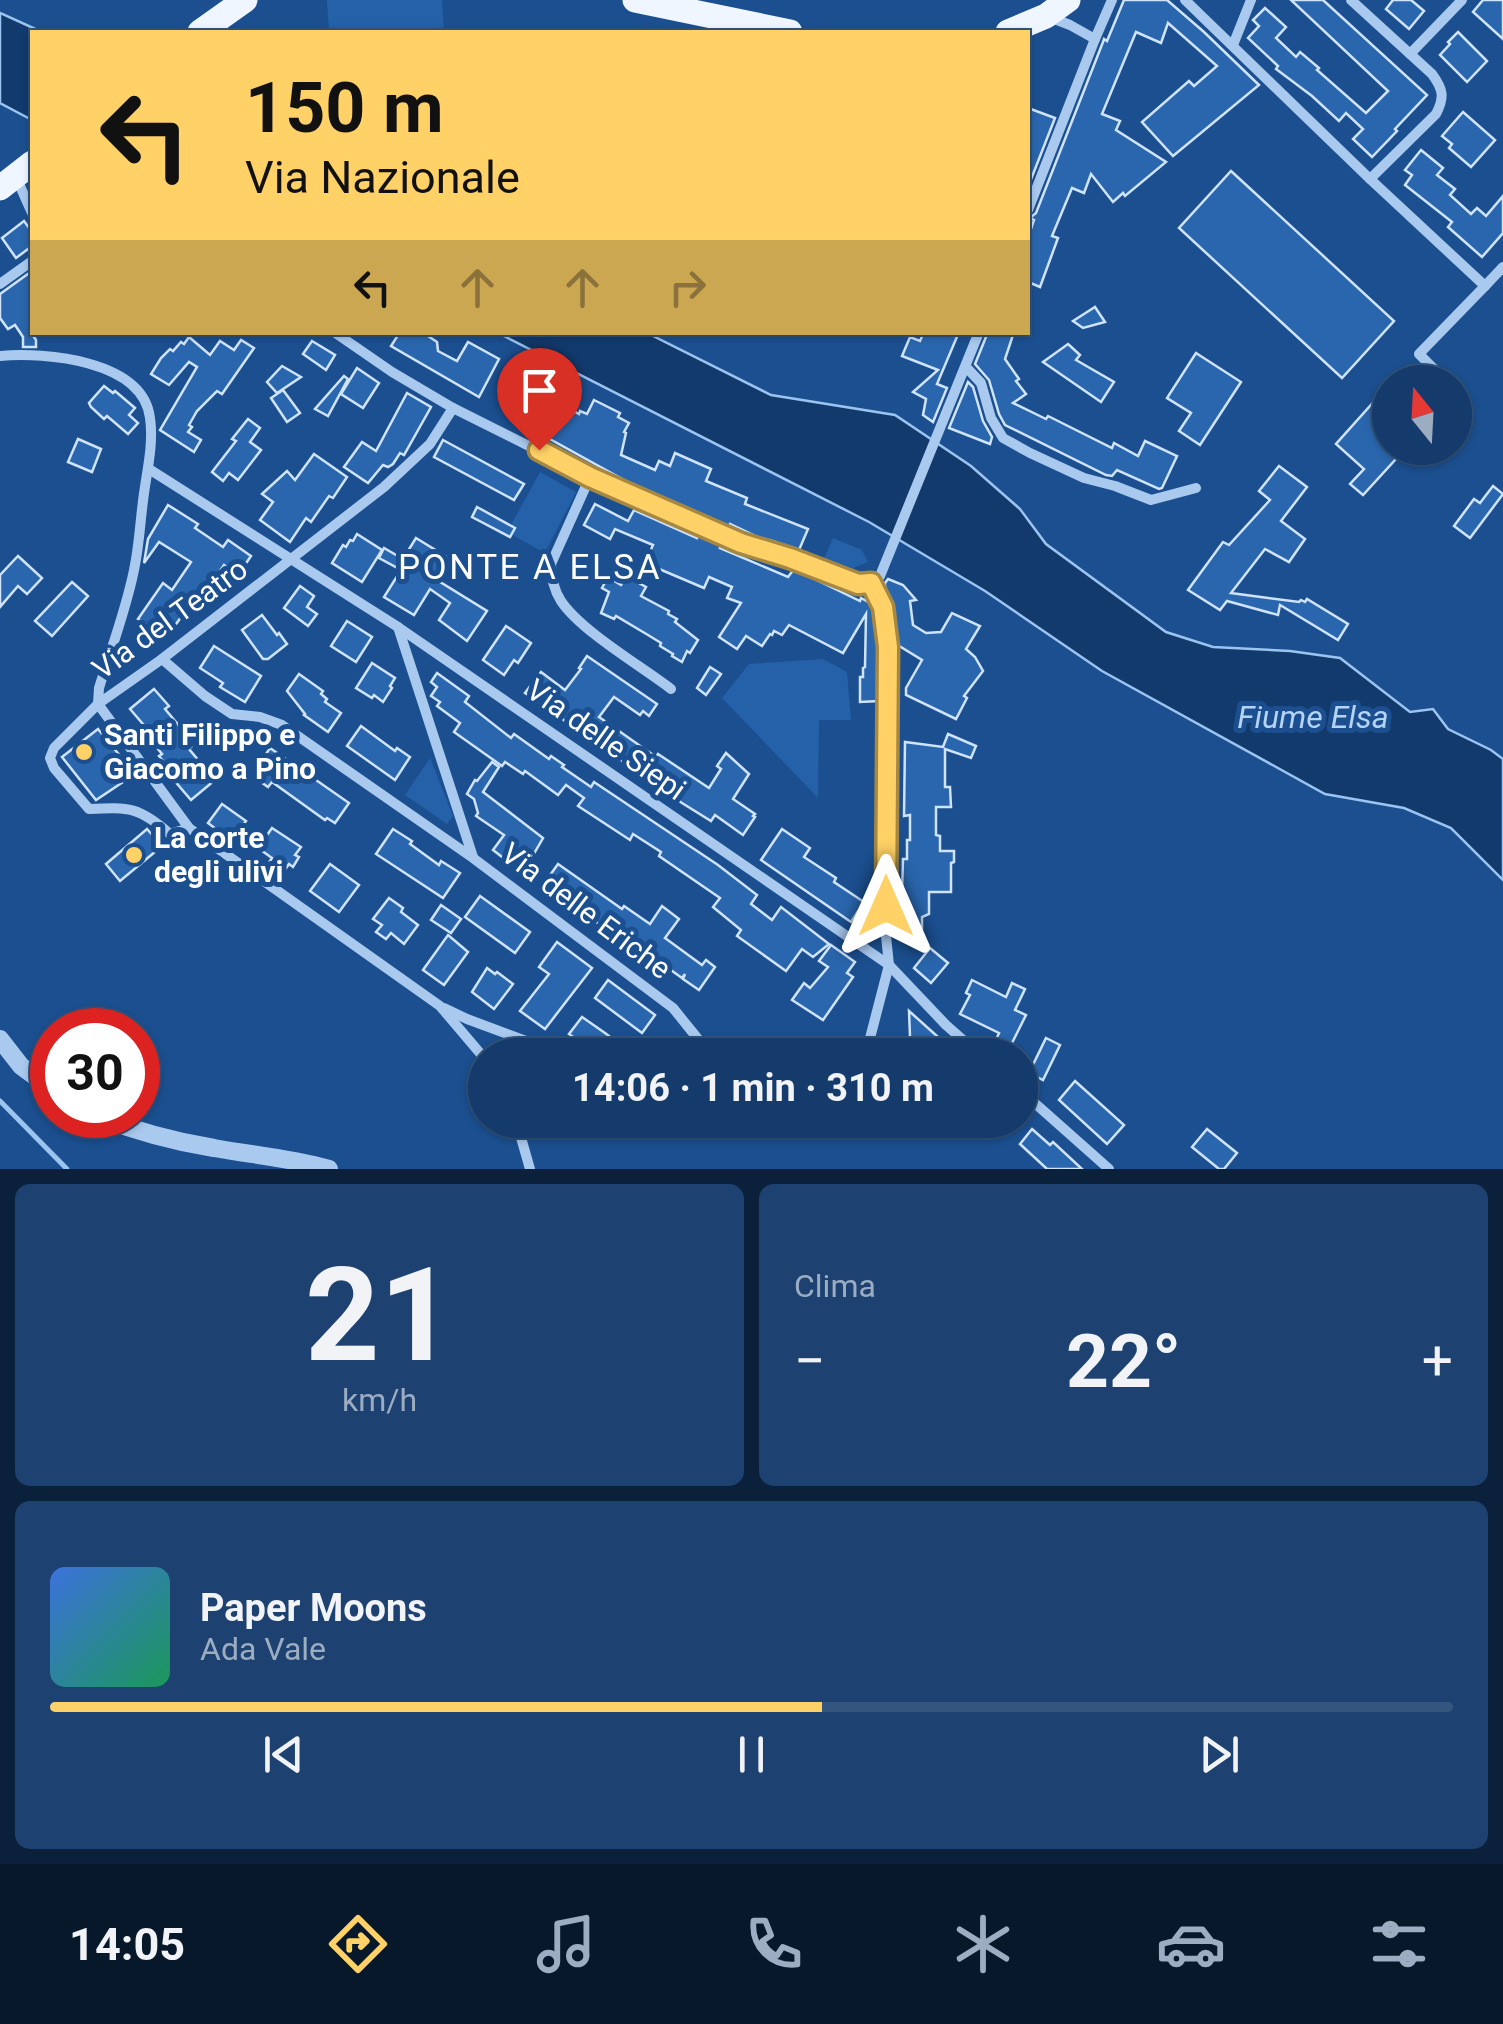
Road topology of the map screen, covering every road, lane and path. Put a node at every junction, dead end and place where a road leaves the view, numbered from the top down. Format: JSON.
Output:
{"nodes":[{"id":1,"x":245,"y":0,"type":"edge"},
{"id":2,"x":636,"y":0,"type":"edge"},
{"id":3,"x":1068,"y":0,"type":"edge"},
{"id":4,"x":1112,"y":0,"type":"edge"},
{"id":5,"x":1185,"y":0,"type":"edge"},
{"id":6,"x":1251,"y":0,"type":"edge"},
{"id":7,"x":1351,"y":0,"type":"edge"},
{"id":8,"x":1462,"y":0,"type":"edge"},
{"id":9,"x":1046,"y":16,"type":"junction"},
{"id":10,"x":203,"y":30,"type":"edge"},
{"id":11,"x":780,"y":30,"type":"edge"},
{"id":12,"x":1013,"y":30,"type":"edge"},
{"id":13,"x":1095,"y":39,"type":"junction"},
{"id":14,"x":1233,"y":45,"type":"junction"},
{"id":15,"x":1410,"y":54,"type":"junction"},
{"id":16,"x":19,"y":173,"type":"edge"},
{"id":17,"x":1370,"y":180,"type":"junction"},
{"id":18,"x":1030,"y":205,"type":"edge"},
{"id":19,"x":30,"y":208,"type":"edge"},
{"id":20,"x":30,"y":262,"type":"edge"},
{"id":21,"x":1503,"y":267,"type":"edge"},
{"id":22,"x":0,"y":284,"type":"edge"},
{"id":23,"x":1485,"y":286,"type":"junction"},
{"id":24,"x":338,"y":335,"type":"edge"},
{"id":25,"x":978,"y":335,"type":"edge"},
{"id":26,"x":0,"y":356,"type":"edge"},
{"id":27,"x":1430,"y":365,"type":"edge"},
{"id":28,"x":966,"y":367,"type":"junction"},
{"id":29,"x":453,"y":408,"type":"junction"},
{"id":30,"x":149,"y":469,"type":"junction"},
{"id":31,"x":590,"y":477,"type":"junction"},
{"id":32,"x":1196,"y":488,"type":"dead end"},
{"id":33,"x":292,"y":560,"type":"junction"},
{"id":34,"x":871,"y":583,"type":"junction"},
{"id":35,"x":398,"y":626,"type":"junction"},
{"id":36,"x":162,"y":659,"type":"junction"},
{"id":37,"x":672,"y":688,"type":"dead end"},
{"id":38,"x":98,"y":704,"type":"junction"},
{"id":39,"x":189,"y":828,"type":"junction"},
{"id":40,"x":473,"y":858,"type":"junction"},
{"id":41,"x":889,"y":965,"type":"junction"},
{"id":42,"x":440,"y":1006,"type":"junction"},
{"id":43,"x":518,"y":1038,"type":"edge"},
{"id":44,"x":697,"y":1038,"type":"edge"},
{"id":45,"x":870,"y":1038,"type":"edge"},
{"id":46,"x":961,"y":1038,"type":"edge"},
{"id":47,"x":468,"y":1039,"type":"edge"},
{"id":48,"x":0,"y":1040,"type":"edge"},
{"id":49,"x":30,"y":1072,"type":"edge"},
{"id":50,"x":1038,"y":1106,"type":"edge"},
{"id":51,"x":160,"y":1137,"type":"edge"},
{"id":52,"x":521,"y":1138,"type":"edge"},
{"id":53,"x":329,"y":1169,"type":"edge"},
{"id":54,"x":530,"y":1169,"type":"edge"},
{"id":55,"x":1109,"y":1169,"type":"edge"}],
"edges":[{"from":1,"to":10,"type":"main road"},
{"from":2,"to":11,"type":"main road"},
{"from":3,"to":9,"type":"main road"},
{"from":4,"to":13,"type":"street"},
{"from":5,"to":14,"type":"street"},
{"from":6,"to":14,"type":"street"},
{"from":7,"to":15,"type":"street"},
{"from":8,"to":15,"type":"street"},
{"from":9,"to":12,"type":"main road"},
{"from":9,"to":13,"type":"street"},
{"from":13,"to":18,"type":"street"},
{"from":14,"to":17,"type":"street"},
{"from":15,"to":17,"type":"street"},
{"from":16,"to":19,"type":"street"},
{"from":17,"to":23,"type":"street"},
{"from":20,"to":22,"type":"street"},
{"from":21,"to":23,"type":"street"},
{"from":23,"to":27,"type":"street"},
{"from":24,"to":29,"type":"street"},
{"from":25,"to":28,"type":"street"},
{"from":26,"to":30,"type":"street"},
{"from":28,"to":32,"type":"street"},
{"from":28,"to":34,"type":"street"},
{"from":29,"to":31,"type":"street"},
{"from":29,"to":33,"type":"street","name":"Via del Teatro"},
{"from":30,"to":33,"type":"street","name":"Via delle Siepi"},
{"from":30,"to":38,"type":"street"},
{"from":31,"to":34,"type":"street"},
{"from":31,"to":37,"type":"street"},
{"from":33,"to":35,"type":"street","name":"Via delle Siepi"},
{"from":33,"to":36,"type":"street","name":"Via del Teatro"},
{"from":34,"to":41,"type":"street"},
{"from":35,"to":40,"type":"street","name":"Via delle Eriche"},
{"from":35,"to":41,"type":"street","name":"Via delle Siepi"},
{"from":36,"to":38,"type":"street","name":"Via del Teatro"},
{"from":36,"to":40,"type":"street"},
{"from":38,"to":39,"type":"street"},
{"from":38,"to":39,"type":"street","name":"Via del Teatro"},
{"from":39,"to":42,"type":"street"},
{"from":40,"to":44,"type":"street","name":"Via delle Eriche"},
{"from":41,"to":45,"type":"street"},
{"from":41,"to":46,"type":"street","name":"Via delle Siepi"},
{"from":42,"to":43,"type":"street"},
{"from":42,"to":47,"type":"street"},
{"from":48,"to":49,"type":"street"},
{"from":50,"to":55,"type":"street"},
{"from":51,"to":53,"type":"street"},
{"from":52,"to":54,"type":"street"}]}
